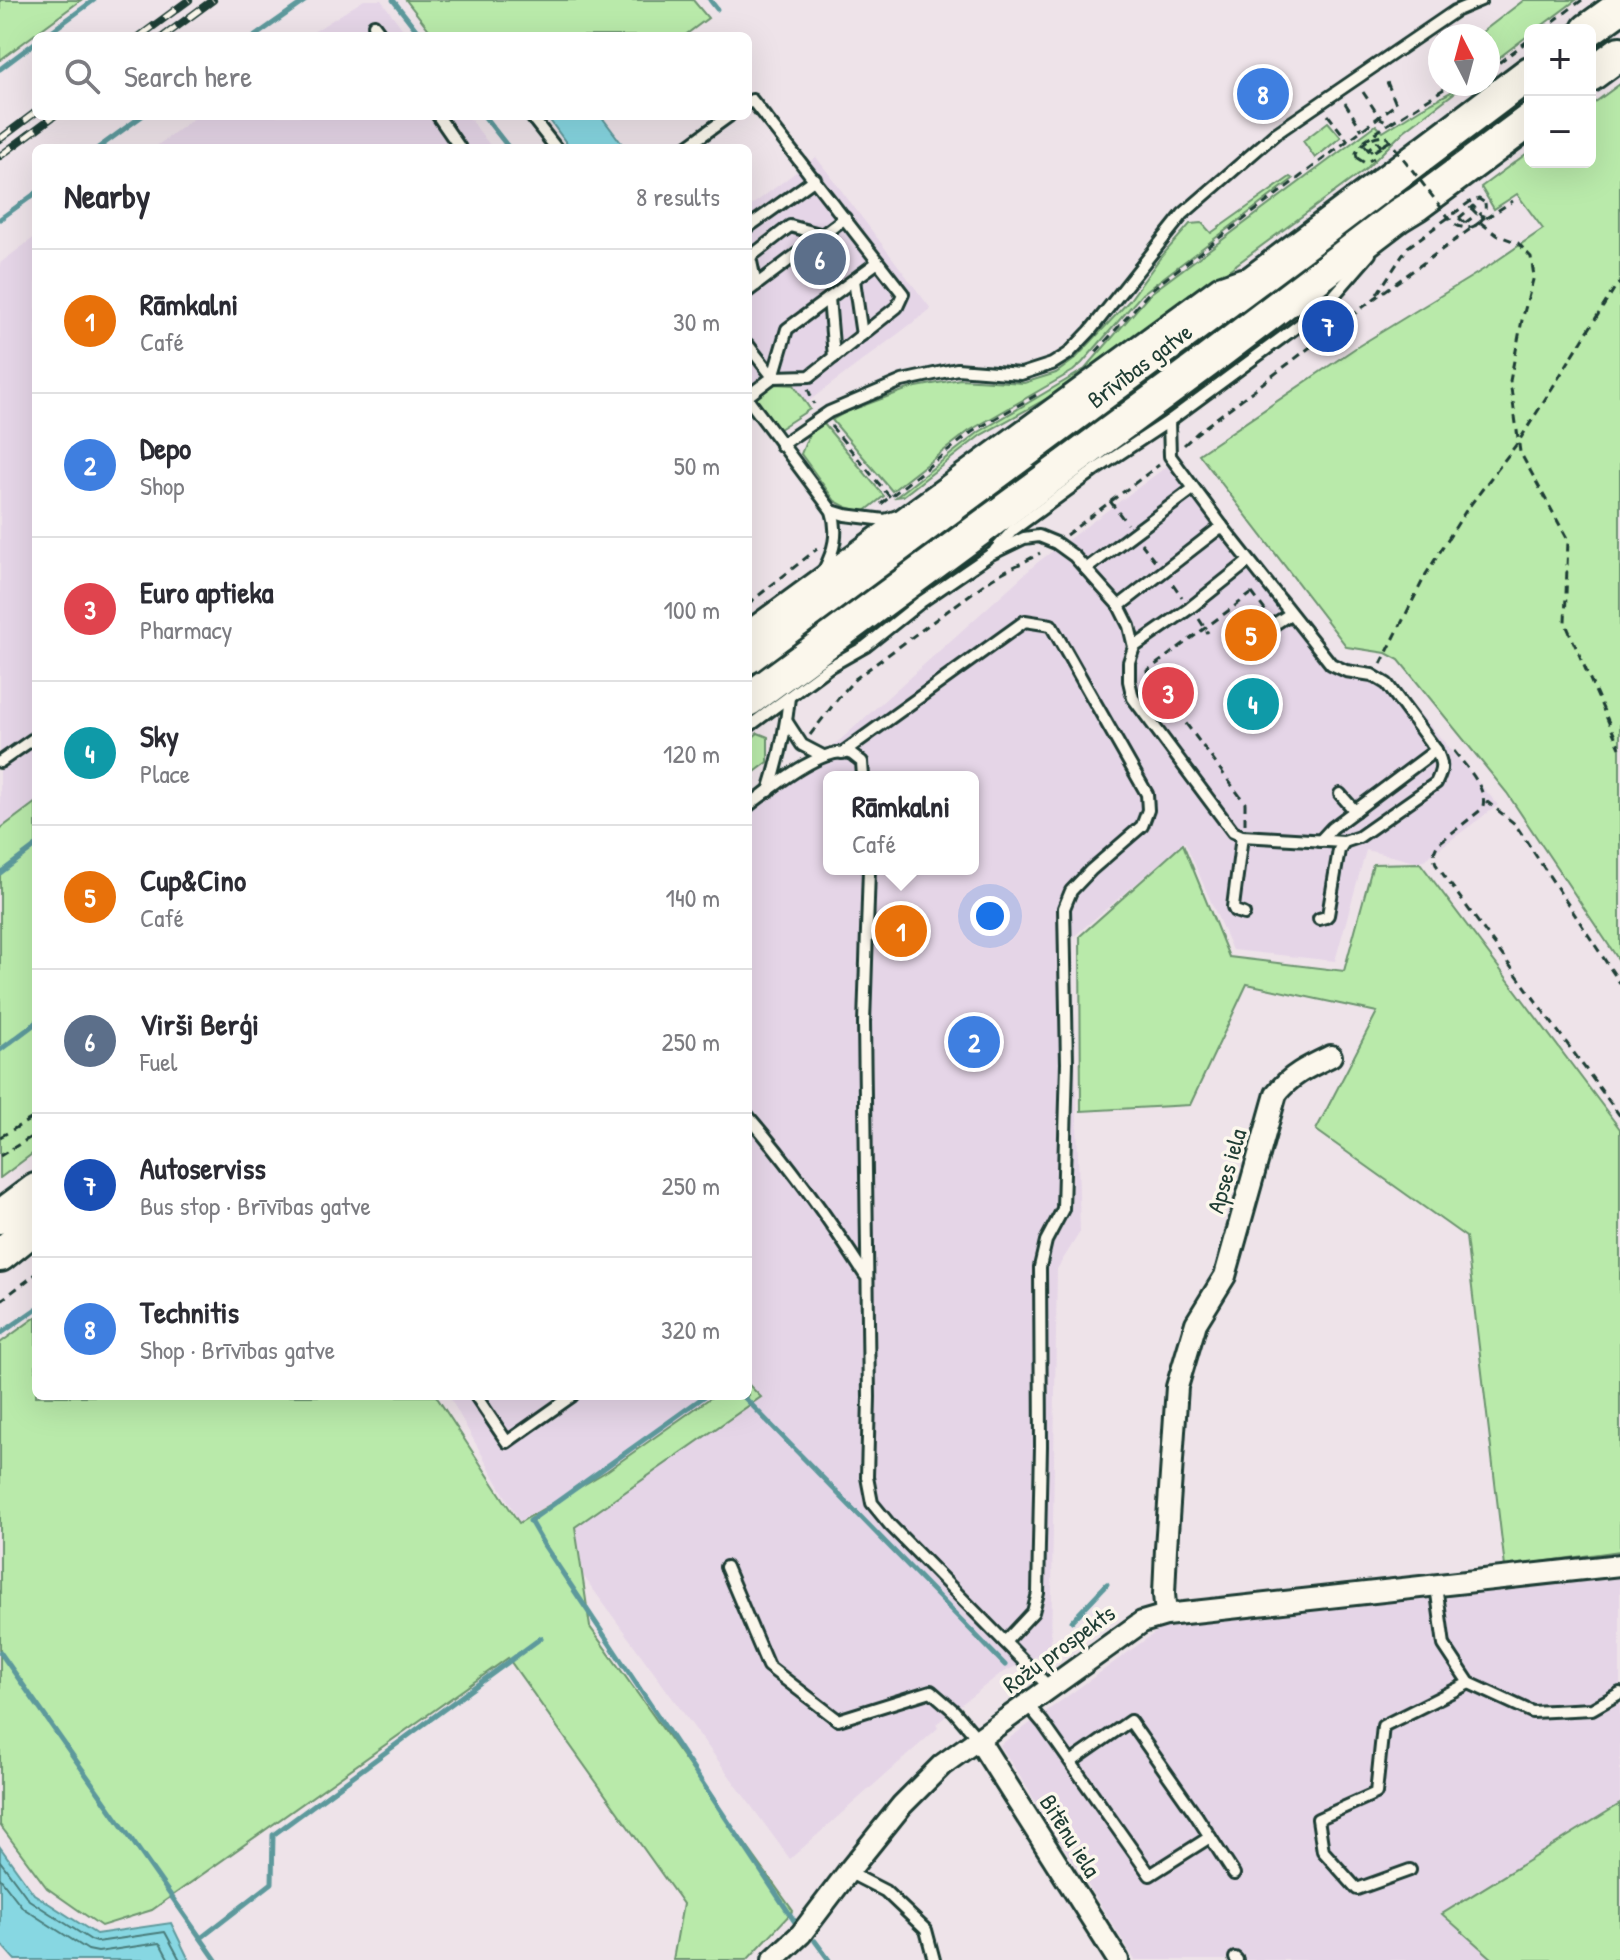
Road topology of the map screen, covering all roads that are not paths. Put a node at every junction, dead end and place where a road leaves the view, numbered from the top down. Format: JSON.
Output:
{"nodes":[{"id":1,"x":1470,"y":0,"type":"edge"},
{"id":2,"x":1481,"y":0,"type":"edge"},
{"id":3,"x":1620,"y":7,"type":"edge"},
{"id":4,"x":1455,"y":11,"type":"junction"},
{"id":5,"x":1596,"y":24,"type":"edge"},
{"id":6,"x":374,"y":25,"type":"dead end"},
{"id":7,"x":379,"y":32,"type":"edge"},
{"id":8,"x":1620,"y":53,"type":"edge"},
{"id":9,"x":1596,"y":71,"type":"edge"},
{"id":10,"x":1524,"y":78,"type":"edge"},
{"id":11,"x":752,"y":100,"type":"edge"},
{"id":12,"x":441,"y":120,"type":"edge"},
{"id":13,"x":534,"y":120,"type":"edge"},
{"id":14,"x":724,"y":120,"type":"edge"},
{"id":15,"x":1524,"y":124,"type":"edge"},
{"id":16,"x":457,"y":144,"type":"edge"},
{"id":17,"x":553,"y":144,"type":"edge"},
{"id":18,"x":690,"y":144,"type":"edge"},
{"id":19,"x":815,"y":179,"type":"junction"},
{"id":20,"x":845,"y":218,"type":"junction"},
{"id":21,"x":752,"y":224,"type":"edge"},
{"id":22,"x":1409,"y":227,"type":"junction"},
{"id":23,"x":823,"y":235,"type":"junction"},
{"id":24,"x":752,"y":255,"type":"edge"},
{"id":25,"x":878,"y":262,"type":"junction"},
{"id":26,"x":1273,"y":267,"type":"junction"},
{"id":27,"x":854,"y":280,"type":"junction"},
{"id":28,"x":752,"y":288,"type":"edge"},
{"id":29,"x":829,"y":298,"type":"junction"},
{"id":30,"x":862,"y":335,"type":"junction"},
{"id":31,"x":752,"y":350,"type":"edge"},
{"id":32,"x":834,"y":357,"type":"junction"},
{"id":33,"x":773,"y":377,"type":"junction"},
{"id":34,"x":752,"y":395,"type":"edge"},
{"id":35,"x":752,"y":404,"type":"edge"},
{"id":36,"x":1169,"y":421,"type":"junction"},
{"id":37,"x":781,"y":445,"type":"junction"},
{"id":38,"x":1193,"y":489,"type":"junction"},
{"id":39,"x":914,"y":510,"type":"junction"},
{"id":40,"x":832,"y":511,"type":"junction"},
{"id":41,"x":1222,"y":526,"type":"junction"},
{"id":42,"x":991,"y":554,"type":"junction"},
{"id":43,"x":1249,"y":561,"type":"junction"},
{"id":44,"x":1086,"y":569,"type":"junction"},
{"id":45,"x":820,"y":578,"type":"junction"},
{"id":46,"x":1119,"y":606,"type":"junction"},
{"id":47,"x":1290,"y":614,"type":"junction"},
{"id":48,"x":1273,"y":625,"type":"road end"},
{"id":49,"x":752,"y":629,"type":"edge"},
{"id":50,"x":1134,"y":647,"type":"junction"},
{"id":51,"x":752,"y":654,"type":"edge"},
{"id":52,"x":752,"y":697,"type":"edge"},
{"id":53,"x":789,"y":697,"type":"junction"},
{"id":54,"x":787,"y":722,"type":"junction"},
{"id":55,"x":752,"y":724,"type":"edge"},
{"id":56,"x":32,"y":740,"type":"edge"},
{"id":57,"x":1436,"y":750,"type":"junction"},
{"id":58,"x":842,"y":753,"type":"junction"},
{"id":59,"x":823,"y":756,"type":"junction"},
{"id":60,"x":0,"y":762,"type":"edge"},
{"id":61,"x":863,"y":771,"type":"edge"},
{"id":62,"x":769,"y":791,"type":"junction"},
{"id":63,"x":1340,"y":794,"type":"dead end"},
{"id":64,"x":752,"y":803,"type":"edge"},
{"id":65,"x":1355,"y":811,"type":"junction"},
{"id":66,"x":1242,"y":836,"type":"junction"},
{"id":67,"x":1320,"y":841,"type":"junction"},
{"id":68,"x":1344,"y":842,"type":"junction"},
{"id":69,"x":869,"y":875,"type":"edge"},
{"id":70,"x":1244,"y":914,"type":"dead end"},
{"id":71,"x":1319,"y":919,"type":"dead end"},
{"id":72,"x":1331,"y":1056,"type":"dead end"},
{"id":73,"x":752,"y":1121,"type":"edge"},
{"id":74,"x":32,"y":1200,"type":"edge"},
{"id":75,"x":18,"y":1235,"type":"edge"},
{"id":76,"x":866,"y":1276,"type":"junction"},
{"id":77,"x":479,"y":1400,"type":"edge"},
{"id":78,"x":566,"y":1400,"type":"edge"},
{"id":79,"x":1620,"y":1565,"type":"edge"},
{"id":80,"x":726,"y":1567,"type":"dead end"},
{"id":81,"x":1436,"y":1586,"type":"junction"},
{"id":82,"x":1166,"y":1615,"type":"junction"},
{"id":83,"x":1005,"y":1642,"type":"junction"},
{"id":84,"x":1469,"y":1683,"type":"junction"},
{"id":85,"x":1051,"y":1689,"type":"junction"},
{"id":86,"x":1620,"y":1693,"type":"edge"},
{"id":87,"x":1027,"y":1704,"type":"junction"},
{"id":88,"x":978,"y":1739,"type":"junction"},
{"id":89,"x":1071,"y":1762,"type":"junction"},
{"id":90,"x":1210,"y":1837,"type":"junction"},
{"id":91,"x":1410,"y":1870,"type":"dead end"},
{"id":92,"x":848,"y":1872,"type":"junction"},
{"id":93,"x":1234,"y":1874,"type":"dead end"},
{"id":94,"x":773,"y":1960,"type":"edge"},
{"id":95,"x":934,"y":1960,"type":"edge"},
{"id":96,"x":1118,"y":1960,"type":"edge"}],
"edges":[{"from":1,"to":4,"type":"lane"},
{"from":2,"to":4,"type":"lane"},
{"from":3,"to":5,"type":"highway"},
{"from":4,"to":37,"type":"lane"},
{"from":6,"to":7,"type":"lane"},
{"from":8,"to":9,"type":"highway"},
{"from":10,"to":26,"type":"highway","name":"Brīvības gatve"},
{"from":11,"to":19,"type":"lane"},
{"from":12,"to":16,"type":"lane"},
{"from":13,"to":17,"type":"lane"},
{"from":14,"to":18,"type":"lane"},
{"from":15,"to":22,"type":"highway","name":"Brīvības gatve"},
{"from":19,"to":20,"type":"lane"},
{"from":19,"to":21,"type":"lane"},
{"from":20,"to":23,"type":"lane"},
{"from":20,"to":25,"type":"lane"},
{"from":22,"to":36,"type":"lane"},
{"from":22,"to":52,"type":"highway","name":"Brīvības gatve"},
{"from":23,"to":24,"type":"lane"},
{"from":23,"to":28,"type":"lane"},
{"from":25,"to":27,"type":"lane"},
{"from":25,"to":30,"type":"lane"},
{"from":26,"to":39,"type":"street"},
{"from":26,"to":51,"type":"highway","name":"Brīvības gatve"},
{"from":27,"to":29,"type":"lane"},
{"from":27,"to":30,"type":"lane"},
{"from":29,"to":32,"type":"lane"},
{"from":29,"to":33,"type":"lane"},
{"from":30,"to":32,"type":"lane"},
{"from":31,"to":33,"type":"lane"},
{"from":32,"to":33,"type":"lane"},
{"from":33,"to":34,"type":"lane"},
{"from":35,"to":37,"type":"lane"},
{"from":36,"to":38,"type":"lane"},
{"from":36,"to":42,"type":"lane"},
{"from":37,"to":40,"type":"lane"},
{"from":38,"to":41,"type":"lane"},
{"from":38,"to":44,"type":"lane"},
{"from":39,"to":40,"type":"lane"},
{"from":39,"to":45,"type":"street"},
{"from":40,"to":45,"type":"lane"},
{"from":41,"to":43,"type":"lane"},
{"from":41,"to":46,"type":"lane"},
{"from":42,"to":44,"type":"lane"},
{"from":42,"to":53,"type":"lane"},
{"from":43,"to":47,"type":"lane"},
{"from":43,"to":50,"type":"lane"},
{"from":44,"to":46,"type":"lane"},
{"from":45,"to":49,"type":"street"},
{"from":46,"to":50,"type":"lane"},
{"from":47,"to":48,"type":"lane"},
{"from":47,"to":57,"type":"lane"},
{"from":50,"to":66,"type":"lane"},
{"from":53,"to":54,"type":"lane"},
{"from":53,"to":55,"type":"lane"},
{"from":54,"to":59,"type":"lane"},
{"from":54,"to":62,"type":"lane"},
{"from":56,"to":60,"type":"lane"},
{"from":57,"to":65,"type":"lane"},
{"from":57,"to":68,"type":"lane"},
{"from":58,"to":59,"type":"lane"},
{"from":58,"to":61,"type":"lane"},
{"from":58,"to":83,"type":"lane"},
{"from":59,"to":62,"type":"lane"},
{"from":62,"to":64,"type":"lane"},
{"from":63,"to":65,"type":"lane"},
{"from":65,"to":67,"type":"lane"},
{"from":66,"to":67,"type":"lane"},
{"from":66,"to":70,"type":"lane"},
{"from":67,"to":68,"type":"lane"},
{"from":68,"to":71,"type":"lane"},
{"from":69,"to":76,"type":"lane"},
{"from":72,"to":82,"type":"street","name":"Apses iela"},
{"from":73,"to":76,"type":"lane"},
{"from":74,"to":75,"type":"highway"},
{"from":76,"to":83,"type":"lane"},
{"from":77,"to":78,"type":"lane"},
{"from":79,"to":81,"type":"street","name":"Rožu prospekts"},
{"from":80,"to":88,"type":"lane"},
{"from":81,"to":82,"type":"street","name":"Rožu prospekts"},
{"from":81,"to":84,"type":"lane"},
{"from":82,"to":85,"type":"street","name":"Rožu prospekts"},
{"from":83,"to":85,"type":"lane"},
{"from":84,"to":86,"type":"lane"},
{"from":84,"to":91,"type":"lane"},
{"from":85,"to":87,"type":"street","name":"Rožu prospekts"},
{"from":87,"to":88,"type":"street","name":"Rožu prospekts"},
{"from":87,"to":89,"type":"lane"},
{"from":88,"to":92,"type":"street","name":"Rožu prospekts"},
{"from":88,"to":96,"type":"street","name":"Bitēnu iela"},
{"from":89,"to":90,"type":"lane"},
{"from":89,"to":90,"type":"lane"},
{"from":90,"to":93,"type":"lane"},
{"from":92,"to":94,"type":"street","name":"Rožu prospekts"},
{"from":92,"to":95,"type":"lane"}]}
